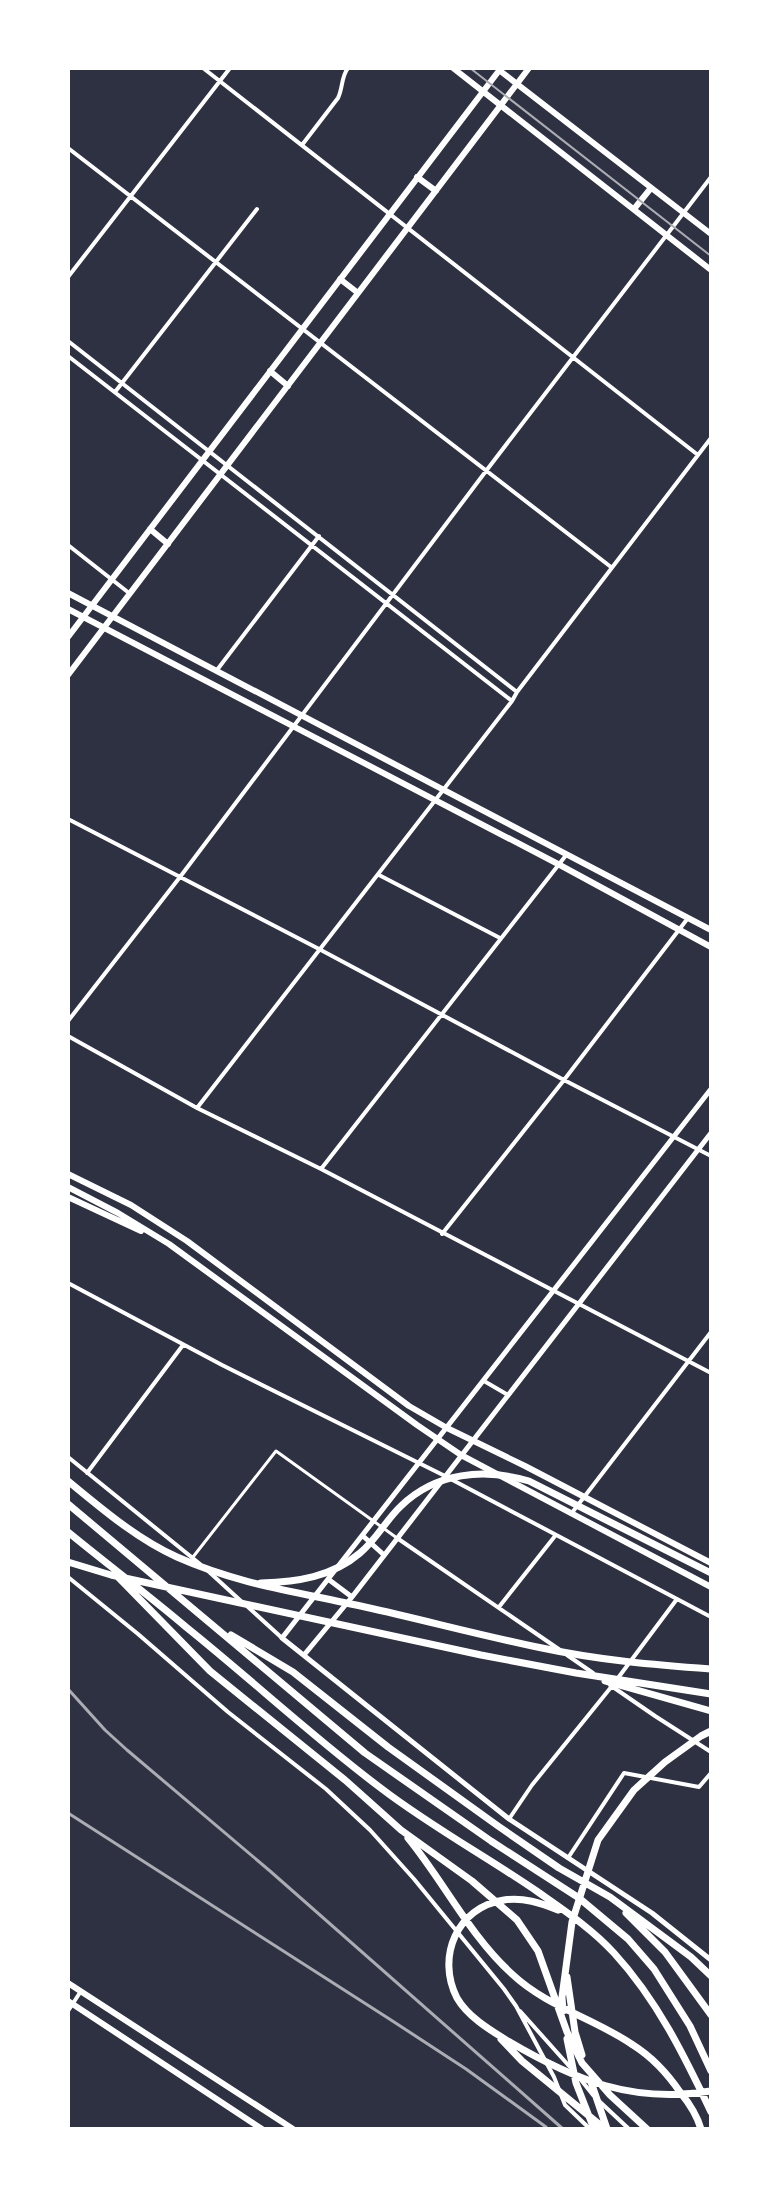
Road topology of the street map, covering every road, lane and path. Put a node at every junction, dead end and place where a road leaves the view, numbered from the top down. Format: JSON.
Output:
{"nodes":[{"id":1,"x":203,"y":68,"type":"edge"},
{"id":2,"x":230,"y":68,"type":"edge"},
{"id":3,"x":348,"y":68,"type":"edge"},
{"id":4,"x":453,"y":68,"type":"edge"},
{"id":5,"x":529,"y":68,"type":"edge"},
{"id":6,"x":499,"y":69,"type":"edge"},
{"id":7,"x":220,"y":81,"type":"junction"},
{"id":8,"x":517,"y":84,"type":"junction"},
{"id":9,"x":483,"y":91,"type":"junction"},
{"id":10,"x":501,"y":105,"type":"junction"},
{"id":11,"x":302,"y":145,"type":"junction"},
{"id":12,"x":68,"y":148,"type":"edge"},
{"id":13,"x":417,"y":177,"type":"junction"},
{"id":14,"x":711,"y":177,"type":"edge"},
{"id":15,"x":651,"y":188,"type":"junction"},
{"id":16,"x":436,"y":191,"type":"junction"},
{"id":17,"x":131,"y":196,"type":"junction"},
{"id":18,"x":257,"y":209,"type":"dead end"},
{"id":19,"x":634,"y":209,"type":"junction"},
{"id":20,"x":390,"y":213,"type":"junction"},
{"id":21,"x":683,"y":213,"type":"junction"},
{"id":22,"x":408,"y":227,"type":"junction"},
{"id":23,"x":711,"y":234,"type":"edge"},
{"id":24,"x":667,"y":235,"type":"junction"},
{"id":25,"x":216,"y":262,"type":"junction"},
{"id":26,"x":711,"y":270,"type":"edge"},
{"id":27,"x":68,"y":277,"type":"edge"},
{"id":28,"x":340,"y":279,"type":"junction"},
{"id":29,"x":358,"y":293,"type":"junction"},
{"id":30,"x":302,"y":328,"type":"junction"},
{"id":31,"x":68,"y":341,"type":"edge"},
{"id":32,"x":321,"y":342,"type":"junction"},
{"id":33,"x":68,"y":356,"type":"edge"},
{"id":34,"x":574,"y":357,"type":"junction"},
{"id":35,"x":270,"y":371,"type":"junction"},
{"id":36,"x":123,"y":383,"type":"junction"},
{"id":37,"x":288,"y":386,"type":"junction"},
{"id":38,"x":115,"y":392,"type":"junction"},
{"id":39,"x":711,"y":438,"type":"edge"},
{"id":40,"x":209,"y":451,"type":"junction"},
{"id":41,"x":698,"y":455,"type":"junction"},
{"id":42,"x":202,"y":460,"type":"junction"},
{"id":43,"x":227,"y":465,"type":"junction"},
{"id":44,"x":486,"y":471,"type":"junction"},
{"id":45,"x":220,"y":474,"type":"junction"},
{"id":46,"x":150,"y":529,"type":"junction"},
{"id":47,"x":319,"y":536,"type":"junction"},
{"id":48,"x":168,"y":544,"type":"junction"},
{"id":49,"x":68,"y":545,"type":"edge"},
{"id":50,"x":312,"y":545,"type":"junction"},
{"id":51,"x":611,"y":567,"type":"junction"},
{"id":52,"x":112,"y":579,"type":"junction"},
{"id":53,"x":68,"y":593,"type":"edge"},
{"id":54,"x":130,"y":594,"type":"junction"},
{"id":55,"x":394,"y":595,"type":"junction"},
{"id":56,"x":387,"y":604,"type":"junction"},
{"id":57,"x":91,"y":606,"type":"junction"},
{"id":58,"x":68,"y":609,"type":"edge"},
{"id":59,"x":82,"y":617,"type":"junction"},
{"id":60,"x":112,"y":617,"type":"junction"},
{"id":61,"x":104,"y":628,"type":"junction"},
{"id":62,"x":68,"y":637,"type":"edge"},
{"id":63,"x":217,"y":670,"type":"junction"},
{"id":64,"x":68,"y":674,"type":"edge"},
{"id":65,"x":517,"y":692,"type":"junction"},
{"id":66,"x":512,"y":701,"type":"junction"},
{"id":67,"x":303,"y":715,"type":"junction"},
{"id":68,"x":293,"y":727,"type":"junction"},
{"id":69,"x":443,"y":790,"type":"junction"},
{"id":70,"x":434,"y":801,"type":"junction"},
{"id":71,"x":68,"y":819,"type":"edge"},
{"id":72,"x":567,"y":854,"type":"junction"},
{"id":73,"x":558,"y":864,"type":"junction"},
{"id":74,"x":379,"y":875,"type":"junction"},
{"id":75,"x":180,"y":877,"type":"junction"},
{"id":76,"x":688,"y":918,"type":"junction"},
{"id":77,"x":711,"y":930,"type":"edge"},
{"id":78,"x":679,"y":931,"type":"junction"},
{"id":79,"x":500,"y":938,"type":"junction"},
{"id":80,"x":711,"y":947,"type":"edge"},
{"id":81,"x":319,"y":949,"type":"junction"},
{"id":82,"x":441,"y":1014,"type":"junction"},
{"id":83,"x":68,"y":1021,"type":"edge"},
{"id":84,"x":68,"y":1036,"type":"edge"},
{"id":85,"x":564,"y":1080,"type":"junction"},
{"id":86,"x":711,"y":1089,"type":"edge"},
{"id":87,"x":197,"y":1108,"type":"junction"},
{"id":88,"x":711,"y":1133,"type":"edge"},
{"id":89,"x":674,"y":1138,"type":"junction"},
{"id":90,"x":698,"y":1149,"type":"junction"},
{"id":91,"x":711,"y":1156,"type":"edge"},
{"id":92,"x":321,"y":1169,"type":"junction"},
{"id":93,"x":68,"y":1174,"type":"edge"},
{"id":94,"x":68,"y":1187,"type":"edge"},
{"id":95,"x":68,"y":1197,"type":"edge"},
{"id":96,"x":442,"y":1234,"type":"junction"},
{"id":97,"x":169,"y":1244,"type":"junction"},
{"id":98,"x":68,"y":1283,"type":"edge"},
{"id":99,"x":554,"y":1290,"type":"junction"},
{"id":100,"x":579,"y":1303,"type":"junction"},
{"id":101,"x":711,"y":1332,"type":"edge"},
{"id":102,"x":183,"y":1345,"type":"junction"},
{"id":103,"x":688,"y":1361,"type":"junction"},
{"id":104,"x":711,"y":1373,"type":"edge"},
{"id":105,"x":484,"y":1381,"type":"junction"},
{"id":106,"x":508,"y":1395,"type":"junction"},
{"id":107,"x":447,"y":1428,"type":"junction"},
{"id":108,"x":438,"y":1440,"type":"junction"},
{"id":109,"x":472,"y":1441,"type":"junction"},
{"id":110,"x":461,"y":1455,"type":"junction"},
{"id":111,"x":68,"y":1457,"type":"edge"},
{"id":112,"x":420,"y":1464,"type":"junction"},
{"id":113,"x":87,"y":1473,"type":"junction"},
{"id":114,"x":445,"y":1476,"type":"junction"},
{"id":115,"x":68,"y":1481,"type":"edge"},
{"id":116,"x":584,"y":1496,"type":"junction"},
{"id":117,"x":68,"y":1504,"type":"edge"},
{"id":118,"x":571,"y":1514,"type":"junction"},
{"id":119,"x":375,"y":1522,"type":"junction"},
{"id":120,"x":68,"y":1532,"type":"edge"},
{"id":121,"x":363,"y":1536,"type":"junction"},
{"id":122,"x":555,"y":1536,"type":"junction"},
{"id":123,"x":397,"y":1538,"type":"junction"},
{"id":124,"x":711,"y":1554,"type":"edge"},
{"id":125,"x":97,"y":1555,"type":"junction"},
{"id":126,"x":384,"y":1555,"type":"junction"},
{"id":127,"x":193,"y":1558,"type":"junction"},
{"id":128,"x":68,"y":1562,"type":"edge"},
{"id":129,"x":708,"y":1562,"type":"edge"},
{"id":130,"x":711,"y":1573,"type":"edge"},
{"id":131,"x":68,"y":1577,"type":"edge"},
{"id":132,"x":328,"y":1579,"type":"junction"},
{"id":133,"x":250,"y":1584,"type":"junction"},
{"id":134,"x":711,"y":1587,"type":"edge"},
{"id":135,"x":352,"y":1597,"type":"junction"},
{"id":136,"x":677,"y":1599,"type":"junction"},
{"id":137,"x":499,"y":1607,"type":"junction"},
{"id":138,"x":711,"y":1617,"type":"edge"},
{"id":139,"x":213,"y":1624,"type":"junction"},
{"id":140,"x":282,"y":1638,"type":"junction"},
{"id":141,"x":304,"y":1655,"type":"junction"},
{"id":142,"x":711,"y":1669,"type":"edge"},
{"id":143,"x":576,"y":1673,"type":"junction"},
{"id":144,"x":612,"y":1686,"type":"junction"},
{"id":145,"x":711,"y":1694,"type":"edge"},
{"id":146,"x":711,"y":1711,"type":"edge"},
{"id":147,"x":711,"y":1731,"type":"edge"},
{"id":148,"x":711,"y":1752,"type":"edge"},
{"id":149,"x":711,"y":1773,"type":"edge"},
{"id":150,"x":509,"y":1819,"type":"junction"},
{"id":151,"x":401,"y":1830,"type":"junction"},
{"id":152,"x":568,"y":1858,"type":"junction"},
{"id":153,"x":610,"y":1897,"type":"junction"},
{"id":154,"x":574,"y":1917,"type":"junction"},
{"id":155,"x":711,"y":1960,"type":"edge"},
{"id":156,"x":566,"y":1967,"type":"junction"},
{"id":157,"x":711,"y":1976,"type":"edge"},
{"id":158,"x":68,"y":1983,"type":"edge"},
{"id":159,"x":81,"y":1991,"type":"junction"},
{"id":160,"x":70,"y":2003,"type":"edge"},
{"id":161,"x":516,"y":2006,"type":"junction"},
{"id":162,"x":68,"y":2011,"type":"edge"},
{"id":163,"x":711,"y":2015,"type":"edge"},
{"id":164,"x":494,"y":2032,"type":"junction"},
{"id":165,"x":182,"y":2057,"type":"junction"},
{"id":166,"x":173,"y":2070,"type":"junction"},
{"id":167,"x":711,"y":2071,"type":"edge"},
{"id":168,"x":711,"y":2091,"type":"edge"},
{"id":169,"x":711,"y":2112,"type":"edge"},
{"id":170,"x":262,"y":2129,"type":"edge"},
{"id":171,"x":293,"y":2129,"type":"edge"},
{"id":172,"x":592,"y":2129,"type":"edge"},
{"id":173,"x":606,"y":2129,"type":"edge"},
{"id":174,"x":629,"y":2129,"type":"edge"},
{"id":175,"x":647,"y":2129,"type":"edge"},
{"id":176,"x":701,"y":2129,"type":"edge"}],
"edges":[{"from":1,"to":7,"type":"street"},
{"from":2,"to":7,"type":"street"},
{"from":3,"to":11,"type":"street"},
{"from":4,"to":9,"type":"main road"},
{"from":5,"to":8,"type":"main road"},
{"from":6,"to":8,"type":"main road"},
{"from":6,"to":9,"type":"main road"},
{"from":7,"to":11,"type":"street"},
{"from":7,"to":17,"type":"street"},
{"from":8,"to":10,"type":"main road"},
{"from":8,"to":15,"type":"main road"},
{"from":9,"to":10,"type":"main road"},
{"from":9,"to":13,"type":"main road"},
{"from":10,"to":16,"type":"main road"},
{"from":10,"to":19,"type":"main road"},
{"from":11,"to":20,"type":"street"},
{"from":12,"to":17,"type":"street"},
{"from":13,"to":16,"type":"main road"},
{"from":13,"to":20,"type":"main road"},
{"from":14,"to":21,"type":"street"},
{"from":15,"to":19,"type":"main road"},
{"from":15,"to":21,"type":"main road"},
{"from":16,"to":22,"type":"main road"},
{"from":17,"to":25,"type":"street"},
{"from":17,"to":27,"type":"street"},
{"from":18,"to":25,"type":"street"},
{"from":19,"to":24,"type":"main road"},
{"from":20,"to":22,"type":"street"},
{"from":20,"to":28,"type":"main road"},
{"from":21,"to":23,"type":"main road"},
{"from":21,"to":24,"type":"street"},
{"from":22,"to":29,"type":"main road"},
{"from":22,"to":34,"type":"street"},
{"from":24,"to":26,"type":"main road"},
{"from":24,"to":34,"type":"street"},
{"from":25,"to":30,"type":"street"},
{"from":25,"to":36,"type":"street"},
{"from":28,"to":29,"type":"main road"},
{"from":28,"to":30,"type":"main road"},
{"from":29,"to":32,"type":"main road"},
{"from":30,"to":32,"type":"street"},
{"from":30,"to":35,"type":"main road"},
{"from":31,"to":36,"type":"street"},
{"from":32,"to":37,"type":"main road"},
{"from":32,"to":44,"type":"street"},
{"from":33,"to":38,"type":"street"},
{"from":34,"to":41,"type":"street"},
{"from":34,"to":44,"type":"street"},
{"from":35,"to":37,"type":"main road"},
{"from":35,"to":40,"type":"main road"},
{"from":36,"to":38,"type":"street"},
{"from":36,"to":40,"type":"street"},
{"from":37,"to":43,"type":"main road"},
{"from":38,"to":42,"type":"street"},
{"from":39,"to":41,"type":"street"},
{"from":40,"to":42,"type":"main road"},
{"from":40,"to":43,"type":"street"},
{"from":41,"to":51,"type":"street"},
{"from":42,"to":45,"type":"street"},
{"from":42,"to":46,"type":"main road"},
{"from":43,"to":45,"type":"main road"},
{"from":43,"to":47,"type":"street"},
{"from":44,"to":51,"type":"street"},
{"from":44,"to":55,"type":"street"},
{"from":45,"to":48,"type":"main road"},
{"from":45,"to":50,"type":"street"},
{"from":46,"to":48,"type":"main road"},
{"from":46,"to":52,"type":"main road"},
{"from":47,"to":50,"type":"street"},
{"from":47,"to":55,"type":"street"},
{"from":48,"to":54,"type":"main road"},
{"from":49,"to":52,"type":"street"},
{"from":50,"to":56,"type":"street"},
{"from":50,"to":63,"type":"street"},
{"from":51,"to":65,"type":"street"},
{"from":52,"to":54,"type":"street"},
{"from":52,"to":57,"type":"main road"},
{"from":53,"to":57,"type":"main road"},
{"from":54,"to":60,"type":"main road"},
{"from":55,"to":56,"type":"street"},
{"from":55,"to":65,"type":"street"},
{"from":56,"to":66,"type":"street"},
{"from":56,"to":67,"type":"street"},
{"from":57,"to":59,"type":"main road"},
{"from":57,"to":60,"type":"main road"},
{"from":58,"to":59,"type":"main road"},
{"from":59,"to":61,"type":"main road"},
{"from":59,"to":62,"type":"main road"},
{"from":60,"to":61,"type":"main road"},
{"from":60,"to":63,"type":"main road"},
{"from":61,"to":64,"type":"main road"},
{"from":61,"to":68,"type":"main road"},
{"from":63,"to":67,"type":"main road"},
{"from":65,"to":66,"type":"street"},
{"from":66,"to":69,"type":"street"},
{"from":67,"to":68,"type":"street"},
{"from":67,"to":69,"type":"main road"},
{"from":68,"to":70,"type":"main road"},
{"from":68,"to":75,"type":"street"},
{"from":69,"to":70,"type":"street"},
{"from":69,"to":72,"type":"main road"},
{"from":70,"to":73,"type":"main road"},
{"from":70,"to":74,"type":"street"},
{"from":71,"to":75,"type":"street"},
{"from":72,"to":73,"type":"street"},
{"from":72,"to":76,"type":"main road"},
{"from":73,"to":78,"type":"main road"},
{"from":73,"to":79,"type":"street"},
{"from":74,"to":79,"type":"street"},
{"from":74,"to":81,"type":"street"},
{"from":75,"to":81,"type":"street"},
{"from":75,"to":83,"type":"street"},
{"from":76,"to":77,"type":"main road"},
{"from":76,"to":78,"type":"street"},
{"from":78,"to":80,"type":"main road"},
{"from":78,"to":85,"type":"street"},
{"from":79,"to":82,"type":"street"},
{"from":81,"to":82,"type":"street"},
{"from":81,"to":87,"type":"street"},
{"from":82,"to":85,"type":"street"},
{"from":82,"to":92,"type":"street"},
{"from":84,"to":87,"type":"street"},
{"from":85,"to":89,"type":"street"},
{"from":85,"to":96,"type":"street"},
{"from":86,"to":89,"type":"street"},
{"from":87,"to":92,"type":"street"},
{"from":88,"to":90,"type":"street"},
{"from":89,"to":90,"type":"street"},
{"from":89,"to":99,"type":"street"},
{"from":90,"to":91,"type":"street"},
{"from":90,"to":100,"type":"street"},
{"from":92,"to":96,"type":"street"},
{"from":93,"to":107,"type":"main road"},
{"from":94,"to":97,"type":"main road"},
{"from":95,"to":97,"type":"main road"},
{"from":96,"to":99,"type":"street"},
{"from":97,"to":108,"type":"main road"},
{"from":98,"to":102,"type":"street"},
{"from":99,"to":100,"type":"street"},
{"from":99,"to":105,"type":"street"},
{"from":100,"to":103,"type":"street"},
{"from":100,"to":106,"type":"street"},
{"from":101,"to":103,"type":"street"},
{"from":102,"to":112,"type":"street"},
{"from":102,"to":113,"type":"street"},
{"from":103,"to":104,"type":"street"},
{"from":103,"to":116,"type":"street"},
{"from":105,"to":106,"type":"street"},
{"from":105,"to":107,"type":"street"},
{"from":106,"to":109,"type":"street"},
{"from":107,"to":108,"type":"street"},
{"from":107,"to":109,"type":"main road"},
{"from":108,"to":110,"type":"main road"},
{"from":108,"to":112,"type":"street"},
{"from":109,"to":110,"type":"street"},
{"from":109,"to":116,"type":"main road"},
{"from":110,"to":114,"type":"street"},
{"from":110,"to":118,"type":"main road"},
{"from":111,"to":113,"type":"street"},
{"from":112,"to":114,"type":"street"},
{"from":112,"to":119,"type":"street"},
{"from":113,"to":127,"type":"street"},
{"from":114,"to":122,"type":"street"},
{"from":114,"to":123,"type":"street"},
{"from":115,"to":133,"type":"highway"},
{"from":116,"to":118,"type":"street"},
{"from":116,"to":129,"type":"main road"},
{"from":117,"to":139,"type":"highway"},
{"from":118,"to":134,"type":"main road"},
{"from":119,"to":121,"type":"street"},
{"from":119,"to":123,"type":"street"},
{"from":119,"to":127,"type":"street"},
{"from":120,"to":125,"type":"highway"},
{"from":121,"to":126,"type":"street"},
{"from":121,"to":132,"type":"street"},
{"from":122,"to":136,"type":"street"},
{"from":122,"to":137,"type":"street"},
{"from":123,"to":126,"type":"street"},
{"from":123,"to":137,"type":"street"},
{"from":124,"to":129,"type":"street"},
{"from":125,"to":151,"type":"highway"},
{"from":125,"to":154,"type":"highway"},
{"from":126,"to":135,"type":"street"},
{"from":127,"to":140,"type":"street"},
{"from":128,"to":143,"type":"highway"},
{"from":130,"to":133,"type":"highway"},
{"from":131,"to":161,"type":"street"},
{"from":132,"to":135,"type":"street"},
{"from":132,"to":140,"type":"street"},
{"from":133,"to":142,"type":"highway"},
{"from":135,"to":141,"type":"street"},
{"from":136,"to":138,"type":"street"},
{"from":136,"to":144,"type":"street"},
{"from":137,"to":144,"type":"street"},
{"from":139,"to":153,"type":"highway"},
{"from":139,"to":167,"type":"highway"},
{"from":140,"to":141,"type":"street"},
{"from":141,"to":150,"type":"street"},
{"from":143,"to":145,"type":"highway"},
{"from":143,"to":146,"type":"highway"},
{"from":144,"to":148,"type":"street"},
{"from":144,"to":150,"type":"street"},
{"from":147,"to":156,"type":"highway"},
{"from":149,"to":152,"type":"street"},
{"from":150,"to":152,"type":"street"},
{"from":151,"to":175,"type":"highway"},
{"from":151,"to":176,"type":"highway"},
{"from":152,"to":155,"type":"street"},
{"from":153,"to":157,"type":"highway"},
{"from":153,"to":163,"type":"highway"},
{"from":154,"to":164,"type":"highway"},
{"from":154,"to":169,"type":"highway"},
{"from":156,"to":172,"type":"highway"},
{"from":156,"to":173,"type":"highway"},
{"from":158,"to":159,"type":"main road"},
{"from":159,"to":160,"type":"street"},
{"from":159,"to":165,"type":"main road"},
{"from":160,"to":162,"type":"street"},
{"from":160,"to":166,"type":"main road"},
{"from":161,"to":172,"type":"street"},
{"from":161,"to":174,"type":"street"},
{"from":164,"to":168,"type":"highway"},
{"from":164,"to":173,"type":"highway"},
{"from":165,"to":166,"type":"main road"},
{"from":165,"to":171,"type":"main road"},
{"from":166,"to":170,"type":"main road"}]}
